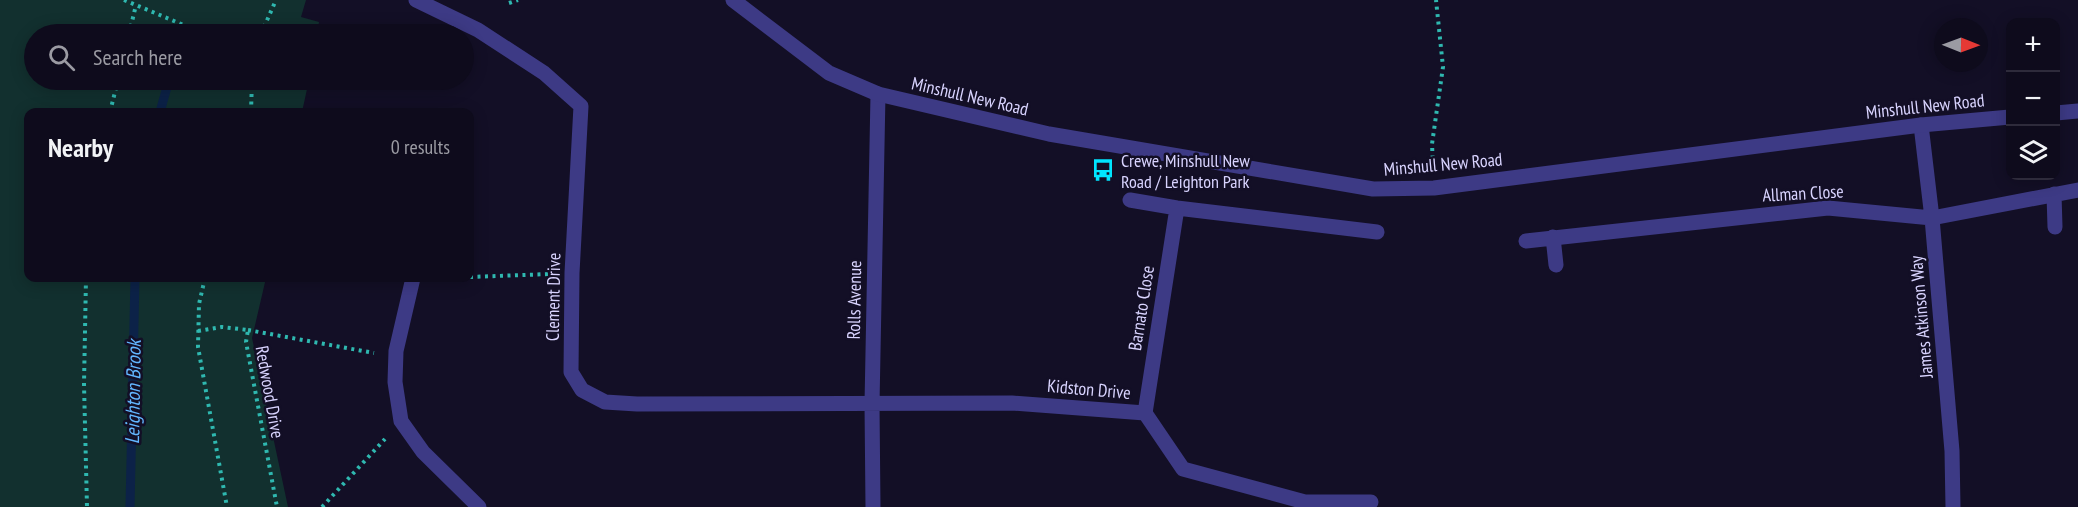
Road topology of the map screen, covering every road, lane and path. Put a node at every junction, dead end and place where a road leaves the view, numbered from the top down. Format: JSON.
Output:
{"nodes":[{"id":1,"x":124,"y":0,"type":"edge"},
{"id":2,"x":276,"y":0,"type":"edge"},
{"id":3,"x":416,"y":0,"type":"edge"},
{"id":4,"x":518,"y":0,"type":"edge"},
{"id":5,"x":734,"y":0,"type":"edge"},
{"id":6,"x":1436,"y":0,"type":"edge"},
{"id":7,"x":510,"y":3,"type":"dead end"},
{"id":8,"x":136,"y":5,"type":"junction"},
{"id":9,"x":131,"y":24,"type":"edge"},
{"id":10,"x":181,"y":24,"type":"edge"},
{"id":11,"x":265,"y":24,"type":"edge"},
{"id":12,"x":466,"y":24,"type":"edge"},
{"id":13,"x":474,"y":28,"type":"edge"},
{"id":14,"x":116,"y":90,"type":"edge"},
{"id":15,"x":251,"y":90,"type":"edge"},
{"id":16,"x":878,"y":94,"type":"junction"},
{"id":17,"x":111,"y":108,"type":"edge"},
{"id":18,"x":250,"y":108,"type":"edge"},
{"id":19,"x":2078,"y":111,"type":"edge"},
{"id":20,"x":2060,"y":113,"type":"edge"},
{"id":21,"x":2006,"y":117,"type":"edge"},
{"id":22,"x":1921,"y":125,"type":"junction"},
{"id":23,"x":1434,"y":188,"type":"junction"},
{"id":24,"x":2078,"y":190,"type":"edge"},
{"id":25,"x":2054,"y":194,"type":"junction"},
{"id":26,"x":1130,"y":200,"type":"dead end"},
{"id":27,"x":1177,"y":208,"type":"junction"},
{"id":28,"x":1932,"y":218,"type":"junction"},
{"id":29,"x":2055,"y":227,"type":"dead end"},
{"id":30,"x":1377,"y":232,"type":"dead end"},
{"id":31,"x":1553,"y":237,"type":"junction"},
{"id":32,"x":1526,"y":241,"type":"dead end"},
{"id":33,"x":1557,"y":265,"type":"dead end"},
{"id":34,"x":572,"y":273,"type":"junction"},
{"id":35,"x":474,"y":277,"type":"edge"},
{"id":36,"x":86,"y":282,"type":"edge"},
{"id":37,"x":204,"y":282,"type":"edge"},
{"id":38,"x":412,"y":282,"type":"edge"},
{"id":39,"x":248,"y":330,"type":"junction"},
{"id":40,"x":198,"y":331,"type":"junction"},
{"id":41,"x":396,"y":357,"type":"junction"},
{"id":42,"x":872,"y":404,"type":"junction"},
{"id":43,"x":1144,"y":413,"type":"junction"},
{"id":44,"x":401,"y":421,"type":"junction"},
{"id":45,"x":1371,"y":502,"type":"dead end"},
{"id":46,"x":1306,"y":505,"type":"edge"},
{"id":47,"x":87,"y":507,"type":"edge"},
{"id":48,"x":227,"y":507,"type":"edge"},
{"id":49,"x":277,"y":507,"type":"edge"},
{"id":50,"x":322,"y":507,"type":"edge"},
{"id":51,"x":479,"y":507,"type":"edge"},
{"id":52,"x":873,"y":507,"type":"edge"},
{"id":53,"x":1953,"y":507,"type":"edge"}],
"edges":[{"from":1,"to":8,"type":"path"},
{"from":2,"to":11,"type":"path"},
{"from":3,"to":12,"type":"street","name":"Clement Drive"},
{"from":4,"to":7,"type":"path"},
{"from":5,"to":16,"type":"street","name":"Minshull New Road"},
{"from":6,"to":23,"type":"path"},
{"from":8,"to":9,"type":"path"},
{"from":8,"to":10,"type":"path"},
{"from":13,"to":34,"type":"street","name":"Clement Drive"},
{"from":14,"to":17,"type":"path"},
{"from":15,"to":18,"type":"path"},
{"from":16,"to":23,"type":"street","name":"Minshull New Road"},
{"from":16,"to":42,"type":"street","name":"Rolls Avenue"},
{"from":19,"to":20,"type":"street"},
{"from":21,"to":22,"type":"street","name":"Minshull New Road"},
{"from":22,"to":23,"type":"street","name":"Minshull New Road"},
{"from":22,"to":28,"type":"street","name":"James Atkinson Way"},
{"from":24,"to":25,"type":"street","name":"Allman Close"},
{"from":25,"to":28,"type":"street","name":"Allman Close"},
{"from":25,"to":29,"type":"street"},
{"from":26,"to":27,"type":"street"},
{"from":27,"to":30,"type":"street"},
{"from":27,"to":43,"type":"street","name":"Barnato Close"},
{"from":28,"to":31,"type":"street","name":"Allman Close"},
{"from":28,"to":53,"type":"street","name":"James Atkinson Way"},
{"from":31,"to":32,"type":"street","name":"Allman Close"},
{"from":31,"to":33,"type":"street"},
{"from":34,"to":35,"type":"path"},
{"from":34,"to":42,"type":"street","name":"Clement Drive"},
{"from":36,"to":47,"type":"path"},
{"from":37,"to":40,"type":"path"},
{"from":38,"to":41,"type":"street"},
{"from":39,"to":40,"type":"path","name":"Redwood Drive"},
{"from":39,"to":41,"type":"path"},
{"from":39,"to":49,"type":"path","name":"Redwood Drive"},
{"from":40,"to":48,"type":"path"},
{"from":41,"to":44,"type":"street"},
{"from":42,"to":43,"type":"street","name":"Kidston Drive"},
{"from":42,"to":52,"type":"street","name":"Rolls Avenue"},
{"from":43,"to":46,"type":"street","name":"Kidston Drive"},
{"from":44,"to":50,"type":"path"},
{"from":44,"to":51,"type":"street"},
{"from":45,"to":46,"type":"street","name":"Kidston Drive"}]}
